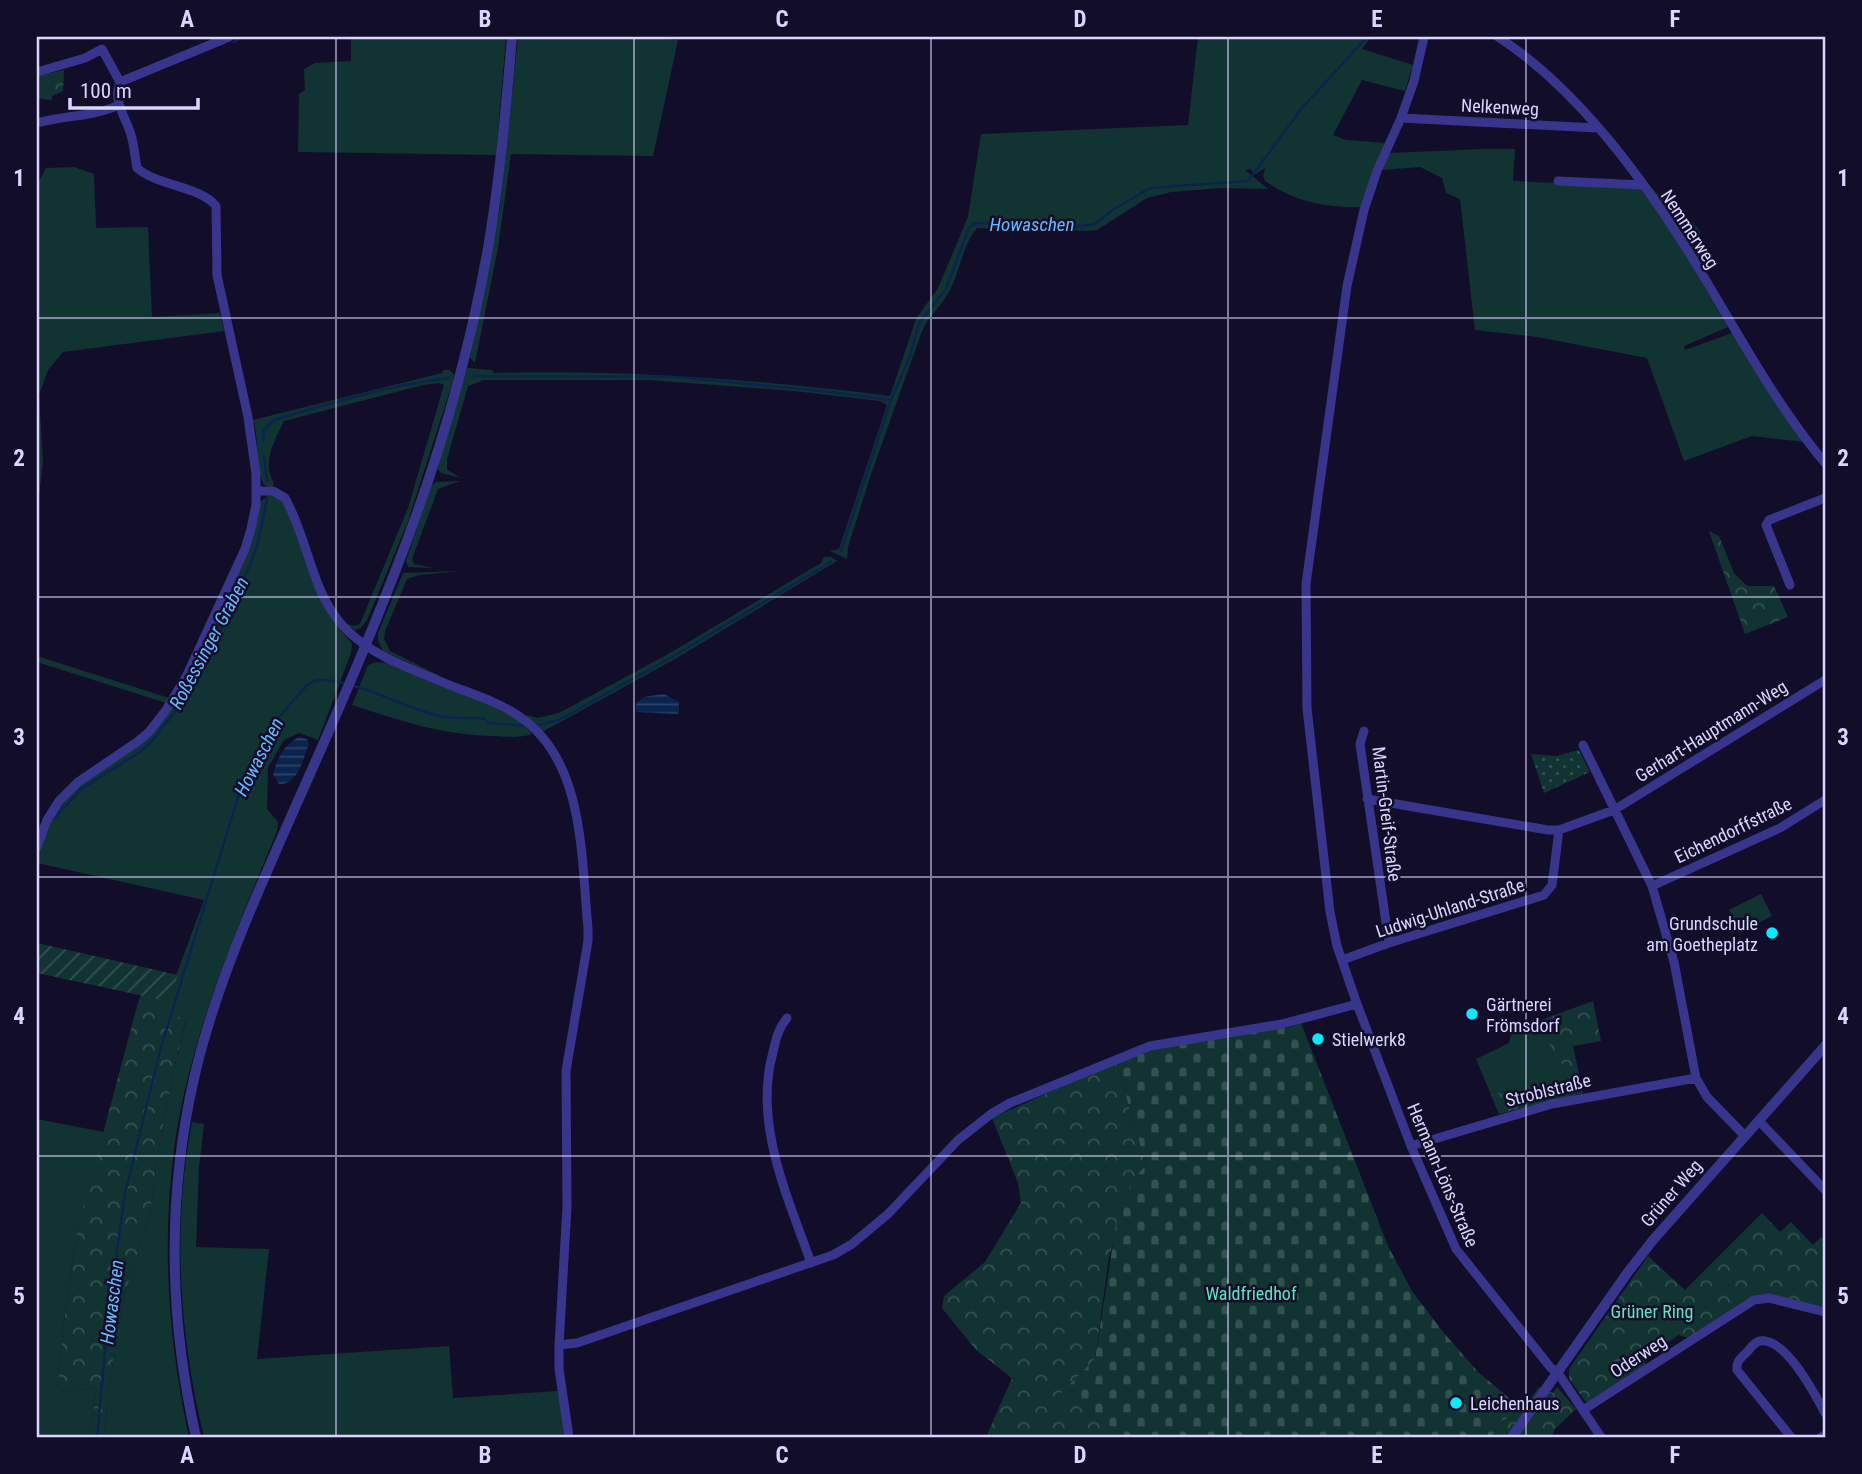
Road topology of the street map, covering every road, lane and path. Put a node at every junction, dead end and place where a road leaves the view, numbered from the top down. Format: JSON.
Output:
{"nodes":[{"id":1,"x":512,"y":37,"type":"edge"},
{"id":2,"x":1424,"y":37,"type":"edge"},
{"id":3,"x":1498,"y":37,"type":"edge"},
{"id":4,"x":229,"y":38,"type":"edge"},
{"id":5,"x":37,"y":72,"type":"edge"},
{"id":6,"x":120,"y":82,"type":"junction"},
{"id":7,"x":119,"y":105,"type":"junction"},
{"id":8,"x":1401,"y":118,"type":"junction"},
{"id":9,"x":37,"y":122,"type":"edge"},
{"id":10,"x":1597,"y":128,"type":"junction"},
{"id":11,"x":1558,"y":181,"type":"dead end"},
{"id":12,"x":1642,"y":185,"type":"junction"},
{"id":13,"x":1825,"y":463,"type":"edge"},
{"id":14,"x":257,"y":491,"type":"junction"},
{"id":15,"x":1825,"y":498,"type":"edge"},
{"id":16,"x":1790,"y":585,"type":"dead end"},
{"id":17,"x":365,"y":645,"type":"junction"},
{"id":18,"x":1825,"y":680,"type":"edge"},
{"id":19,"x":1364,"y":731,"type":"dead end"},
{"id":20,"x":1583,"y":745,"type":"dead end"},
{"id":21,"x":1367,"y":799,"type":"junction"},
{"id":22,"x":1825,"y":800,"type":"edge"},
{"id":23,"x":1614,"y":810,"type":"junction"},
{"id":24,"x":1559,"y":830,"type":"junction"},
{"id":25,"x":37,"y":847,"type":"edge"},
{"id":26,"x":1652,"y":886,"type":"junction"},
{"id":27,"x":1389,"y":943,"type":"junction"},
{"id":28,"x":1342,"y":960,"type":"junction"},
{"id":29,"x":1357,"y":1004,"type":"junction"},
{"id":30,"x":787,"y":1018,"type":"dead end"},
{"id":31,"x":1825,"y":1046,"type":"edge"},
{"id":32,"x":1696,"y":1077,"type":"junction"},
{"id":33,"x":1759,"y":1121,"type":"junction"},
{"id":34,"x":1745,"y":1136,"type":"junction"},
{"id":35,"x":1411,"y":1146,"type":"junction"},
{"id":36,"x":1825,"y":1190,"type":"edge"},
{"id":37,"x":811,"y":1263,"type":"junction"},
{"id":38,"x":1825,"y":1312,"type":"edge"},
{"id":39,"x":559,"y":1345,"type":"junction"},
{"id":40,"x":1558,"y":1373,"type":"junction"},
{"id":41,"x":1583,"y":1410,"type":"junction"},
{"id":42,"x":1825,"y":1413,"type":"edge"},
{"id":43,"x":196,"y":1437,"type":"edge"},
{"id":44,"x":569,"y":1437,"type":"edge"},
{"id":45,"x":1512,"y":1437,"type":"edge"},
{"id":46,"x":1601,"y":1437,"type":"edge"},
{"id":47,"x":1791,"y":1437,"type":"edge"}],
"edges":[{"from":1,"to":17,"type":"street"},
{"from":2,"to":8,"type":"street","name":"Hermann-Löns-Straße"},
{"from":3,"to":10,"type":"street","name":"Nemmerweg"},
{"from":4,"to":6,"type":"street"},
{"from":5,"to":6,"type":"street"},
{"from":6,"to":7,"type":"street"},
{"from":7,"to":9,"type":"street"},
{"from":7,"to":14,"type":"street"},
{"from":8,"to":10,"type":"street","name":"Nelkenweg"},
{"from":8,"to":28,"type":"street","name":"Hermann-Löns-Straße"},
{"from":10,"to":12,"type":"street","name":"Nemmerweg"},
{"from":11,"to":12,"type":"street"},
{"from":12,"to":13,"type":"street","name":"Nemmerweg"},
{"from":14,"to":17,"type":"street"},
{"from":14,"to":25,"type":"street"},
{"from":15,"to":16,"type":"street"},
{"from":17,"to":39,"type":"street"},
{"from":17,"to":43,"type":"street"},
{"from":18,"to":23,"type":"street","name":"Gerhart-Hauptmann-Weg"},
{"from":19,"to":21,"type":"street","name":"Martin-Greif-Straße"},
{"from":20,"to":23,"type":"street"},
{"from":21,"to":24,"type":"street"},
{"from":21,"to":27,"type":"street","name":"Martin-Greif-Straße"},
{"from":22,"to":26,"type":"street","name":"Eichendorffstraße"},
{"from":23,"to":24,"type":"street","name":"Gerhart-Hauptmann-Weg"},
{"from":23,"to":26,"type":"street"},
{"from":24,"to":27,"type":"street","name":"Ludwig-Uhland-Straße"},
{"from":26,"to":32,"type":"street"},
{"from":27,"to":28,"type":"street","name":"Ludwig-Uhland-Straße"},
{"from":28,"to":29,"type":"street","name":"Hermann-Löns-Straße"},
{"from":29,"to":35,"type":"street","name":"Hermann-Löns-Straße"},
{"from":29,"to":37,"type":"street"},
{"from":30,"to":37,"type":"street"},
{"from":31,"to":33,"type":"street","name":"Grüner Weg"},
{"from":32,"to":34,"type":"street"},
{"from":32,"to":35,"type":"street","name":"Stroblstraße"},
{"from":33,"to":34,"type":"street","name":"Grüner Weg"},
{"from":33,"to":36,"type":"street"},
{"from":34,"to":40,"type":"street","name":"Grüner Weg"},
{"from":35,"to":40,"type":"street","name":"Hermann-Löns-Straße"},
{"from":37,"to":39,"type":"street"},
{"from":38,"to":41,"type":"street","name":"Oderweg"},
{"from":39,"to":44,"type":"street"},
{"from":40,"to":41,"type":"street","name":"Hermann-Löns-Straße"},
{"from":40,"to":45,"type":"street","name":"Grüner Weg"},
{"from":41,"to":46,"type":"street","name":"Hermann-Löns-Straße"},
{"from":42,"to":47,"type":"street"}]}
